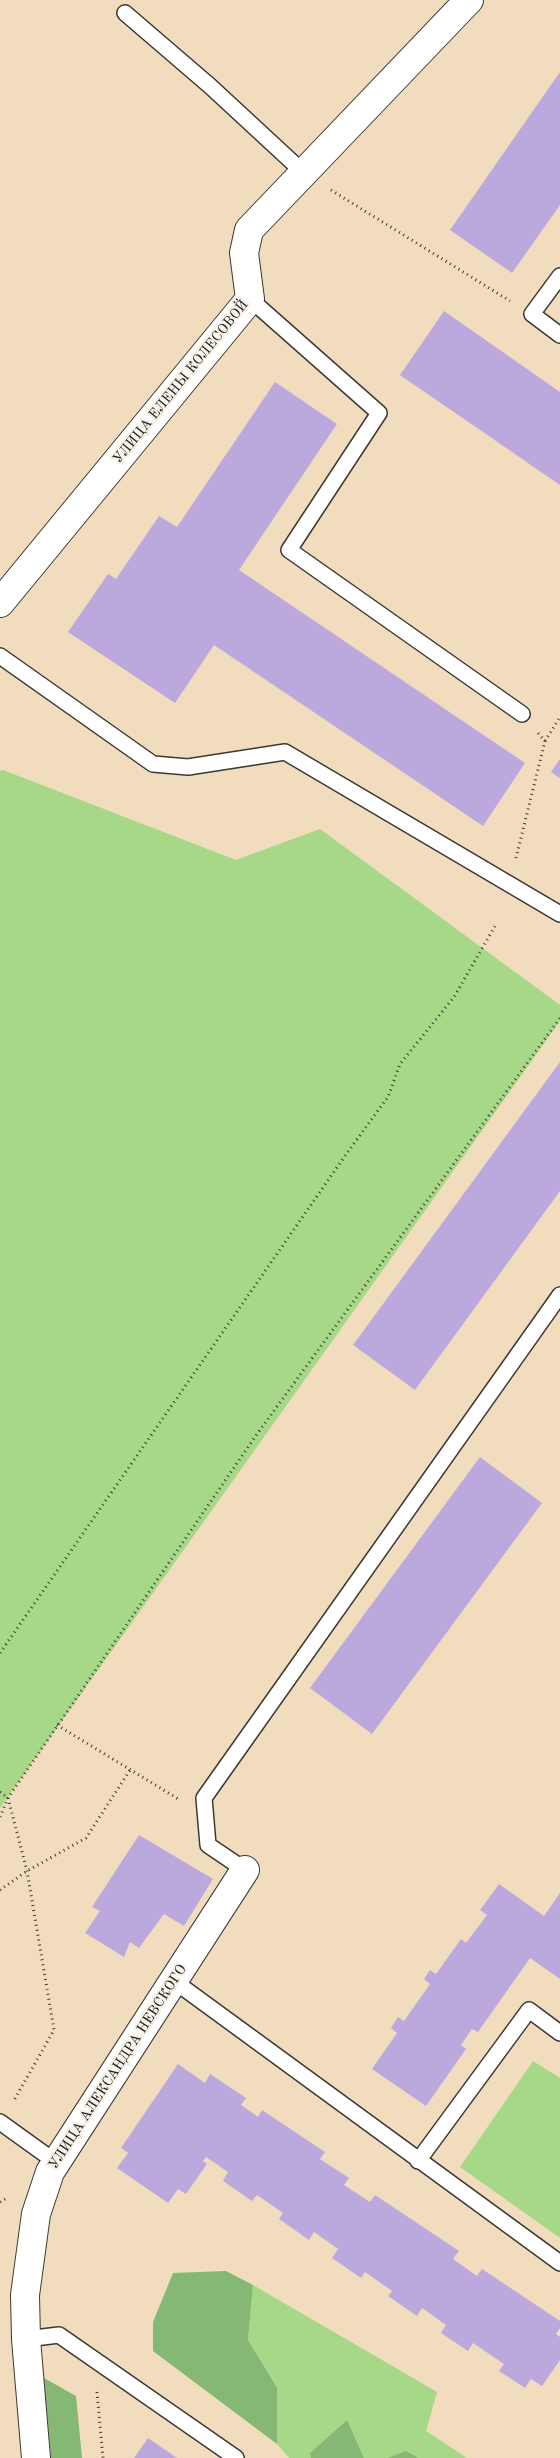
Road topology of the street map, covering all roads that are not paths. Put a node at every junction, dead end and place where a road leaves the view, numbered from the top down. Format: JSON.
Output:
{"nodes":[{"id":1,"x":469,"y":0,"type":"edge"},
{"id":2,"x":125,"y":14,"type":"dead end"},
{"id":3,"x":304,"y":173,"type":"junction"},
{"id":4,"x":560,"y":276,"type":"edge"},
{"id":5,"x":250,"y":299,"type":"junction"},
{"id":6,"x":560,"y":335,"type":"edge"},
{"id":7,"x":0,"y":602,"type":"edge"},
{"id":8,"x":0,"y":656,"type":"edge"},
{"id":9,"x":522,"y":714,"type":"road end"},
{"id":10,"x":560,"y":914,"type":"edge"},
{"id":11,"x":560,"y":1295,"type":"edge"},
{"id":12,"x":245,"y":1870,"type":"joint"},
{"id":13,"x":174,"y":1981,"type":"junction"},
{"id":14,"x":560,"y":2033,"type":"edge"},
{"id":15,"x":1,"y":2122,"type":"edge"},
{"id":16,"x":418,"y":2161,"type":"junction"},
{"id":17,"x":57,"y":2162,"type":"junction"},
{"id":18,"x":560,"y":2264,"type":"edge"},
{"id":19,"x":26,"y":2339,"type":"junction"},
{"id":20,"x":36,"y":2458,"type":"edge"},
{"id":21,"x":236,"y":2458,"type":"edge"}],
"edges":[{"from":1,"to":3,"type":"street","name":"УЛИЦА ЕЛЕНЫ КОЛЕСОВОЙ"},
{"from":2,"to":3,"type":"lane"},
{"from":3,"to":5,"type":"street","name":"УЛИЦА ЕЛЕНЫ КОЛЕСОВОЙ"},
{"from":4,"to":6,"type":"lane"},
{"from":5,"to":7,"type":"street","name":"УЛИЦА ЕЛЕНЫ КОЛЕСОВОЙ"},
{"from":5,"to":9,"type":"lane"},
{"from":8,"to":10,"type":"lane"},
{"from":11,"to":12,"type":"lane"},
{"from":12,"to":13,"type":"street","name":"УЛИЦА АЛЕКСАНДРА НЕВСКОГО"},
{"from":13,"to":16,"type":"lane"},
{"from":13,"to":17,"type":"street","name":"УЛИЦА АЛЕКСАНДРА НЕВСКОГО"},
{"from":14,"to":16,"type":"lane"},
{"from":15,"to":17,"type":"lane"},
{"from":16,"to":18,"type":"lane"},
{"from":17,"to":19,"type":"street","name":"УЛИЦА АЛЕКСАНДРА НЕВСКОГО"},
{"from":19,"to":20,"type":"street","name":"УЛИЦА АЛЕКСАНДРА НЕВСКОГО"},
{"from":19,"to":21,"type":"lane"}]}
